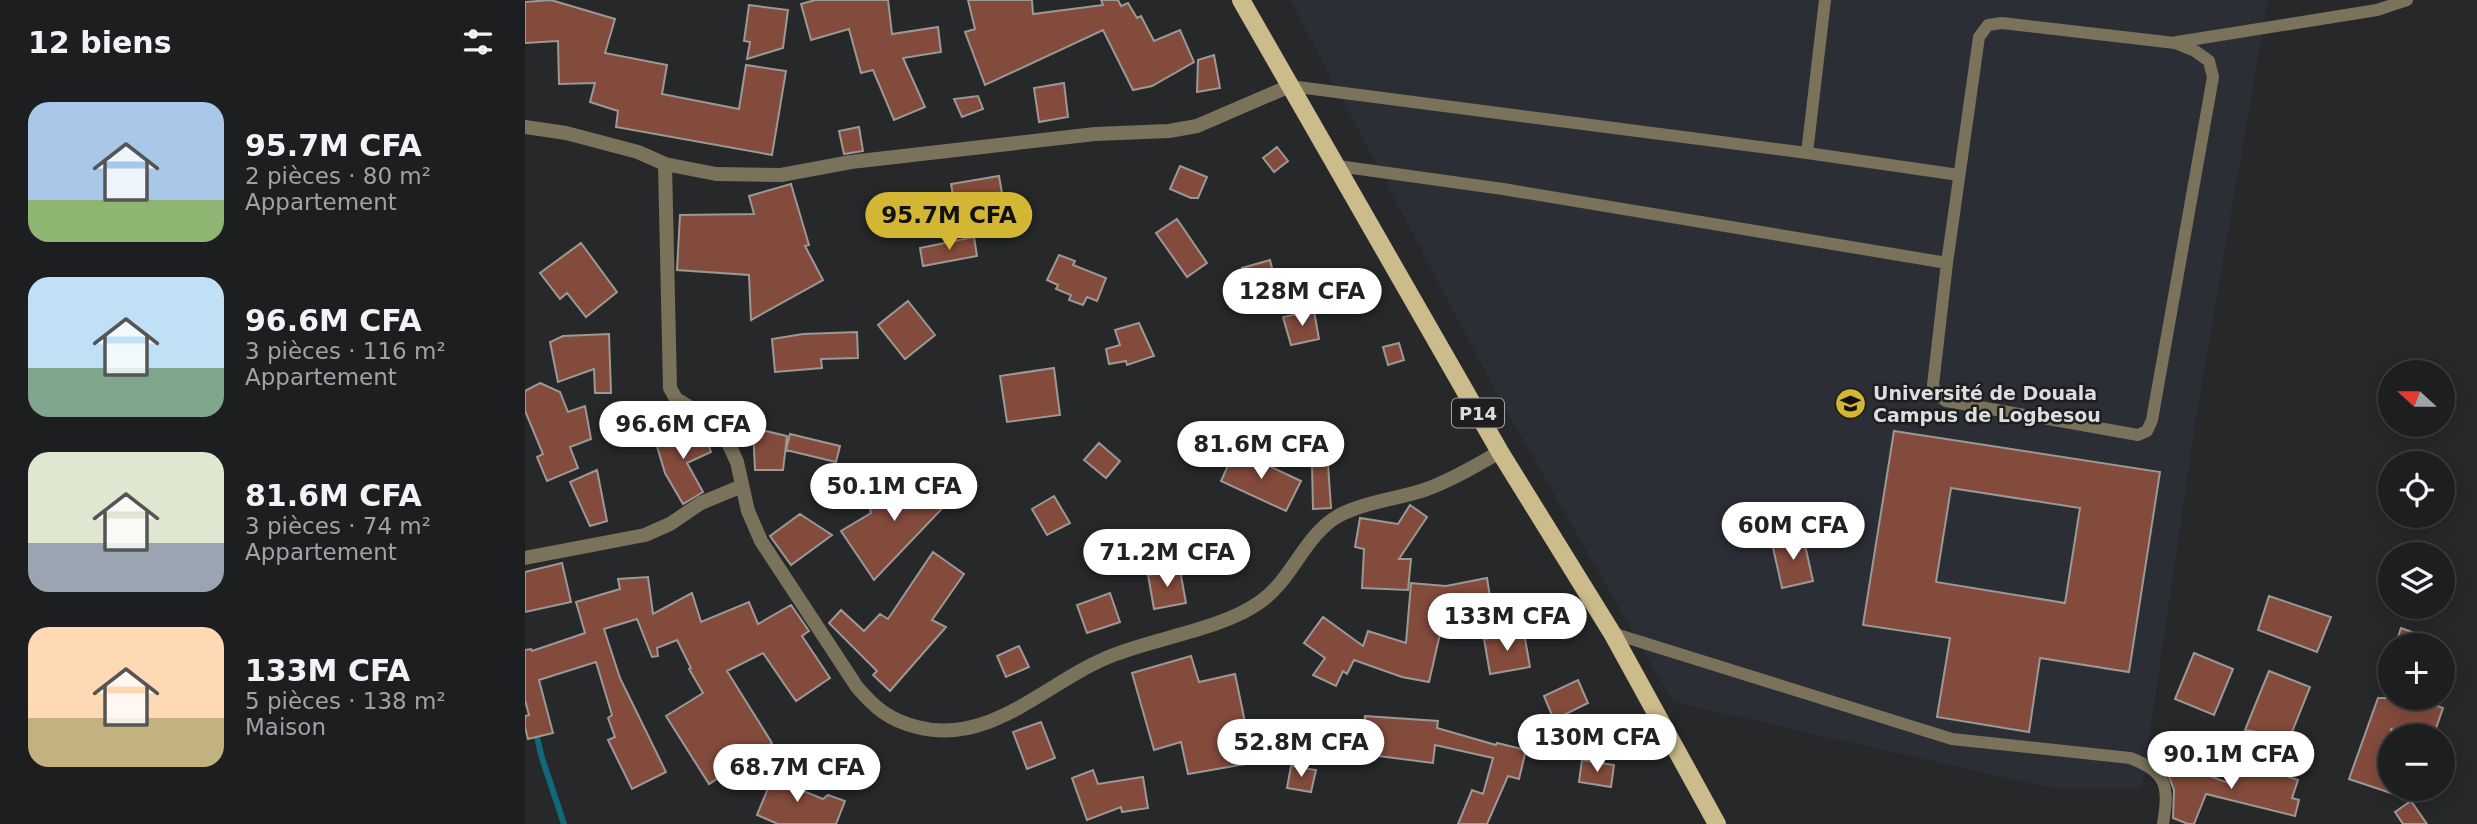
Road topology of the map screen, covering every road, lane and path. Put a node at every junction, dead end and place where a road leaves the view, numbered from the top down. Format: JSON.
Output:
{"nodes":[{"id":1,"x":1241,"y":0,"type":"edge"},
{"id":2,"x":1825,"y":0,"type":"edge"},
{"id":3,"x":2407,"y":0,"type":"edge"},
{"id":4,"x":2175,"y":43,"type":"junction"},
{"id":5,"x":1290,"y":86,"type":"junction"},
{"id":6,"x":525,"y":127,"type":"edge"},
{"id":7,"x":1807,"y":153,"type":"junction"},
{"id":8,"x":665,"y":164,"type":"junction"},
{"id":9,"x":1338,"y":166,"type":"junction"},
{"id":10,"x":1959,"y":175,"type":"junction"},
{"id":11,"x":1947,"y":263,"type":"junction"},
{"id":12,"x":1500,"y":452,"type":"junction"},
{"id":13,"x":742,"y":486,"type":"junction"},
{"id":14,"x":525,"y":558,"type":"edge"},
{"id":15,"x":1612,"y":634,"type":"junction"},
{"id":16,"x":1717,"y":824,"type":"edge"},
{"id":17,"x":2163,"y":824,"type":"edge"}],
"edges":[{"from":1,"to":5,"type":"main road","number":"P14"},
{"from":2,"to":7,"type":"lane"},
{"from":3,"to":4,"type":"lane"},
{"from":4,"to":10,"type":"lane"},
{"from":4,"to":11,"type":"lane"},
{"from":5,"to":7,"type":"lane"},
{"from":5,"to":8,"type":"street"},
{"from":5,"to":9,"type":"main road","number":"P14"},
{"from":6,"to":8,"type":"street"},
{"from":7,"to":10,"type":"lane"},
{"from":8,"to":13,"type":"street"},
{"from":9,"to":11,"type":"lane"},
{"from":9,"to":12,"type":"main road","number":"P14"},
{"from":10,"to":11,"type":"lane"},
{"from":12,"to":13,"type":"street"},
{"from":12,"to":15,"type":"main road","number":"P14"},
{"from":13,"to":14,"type":"street"},
{"from":15,"to":16,"type":"main road","number":"P14"},
{"from":15,"to":17,"type":"lane"}]}
